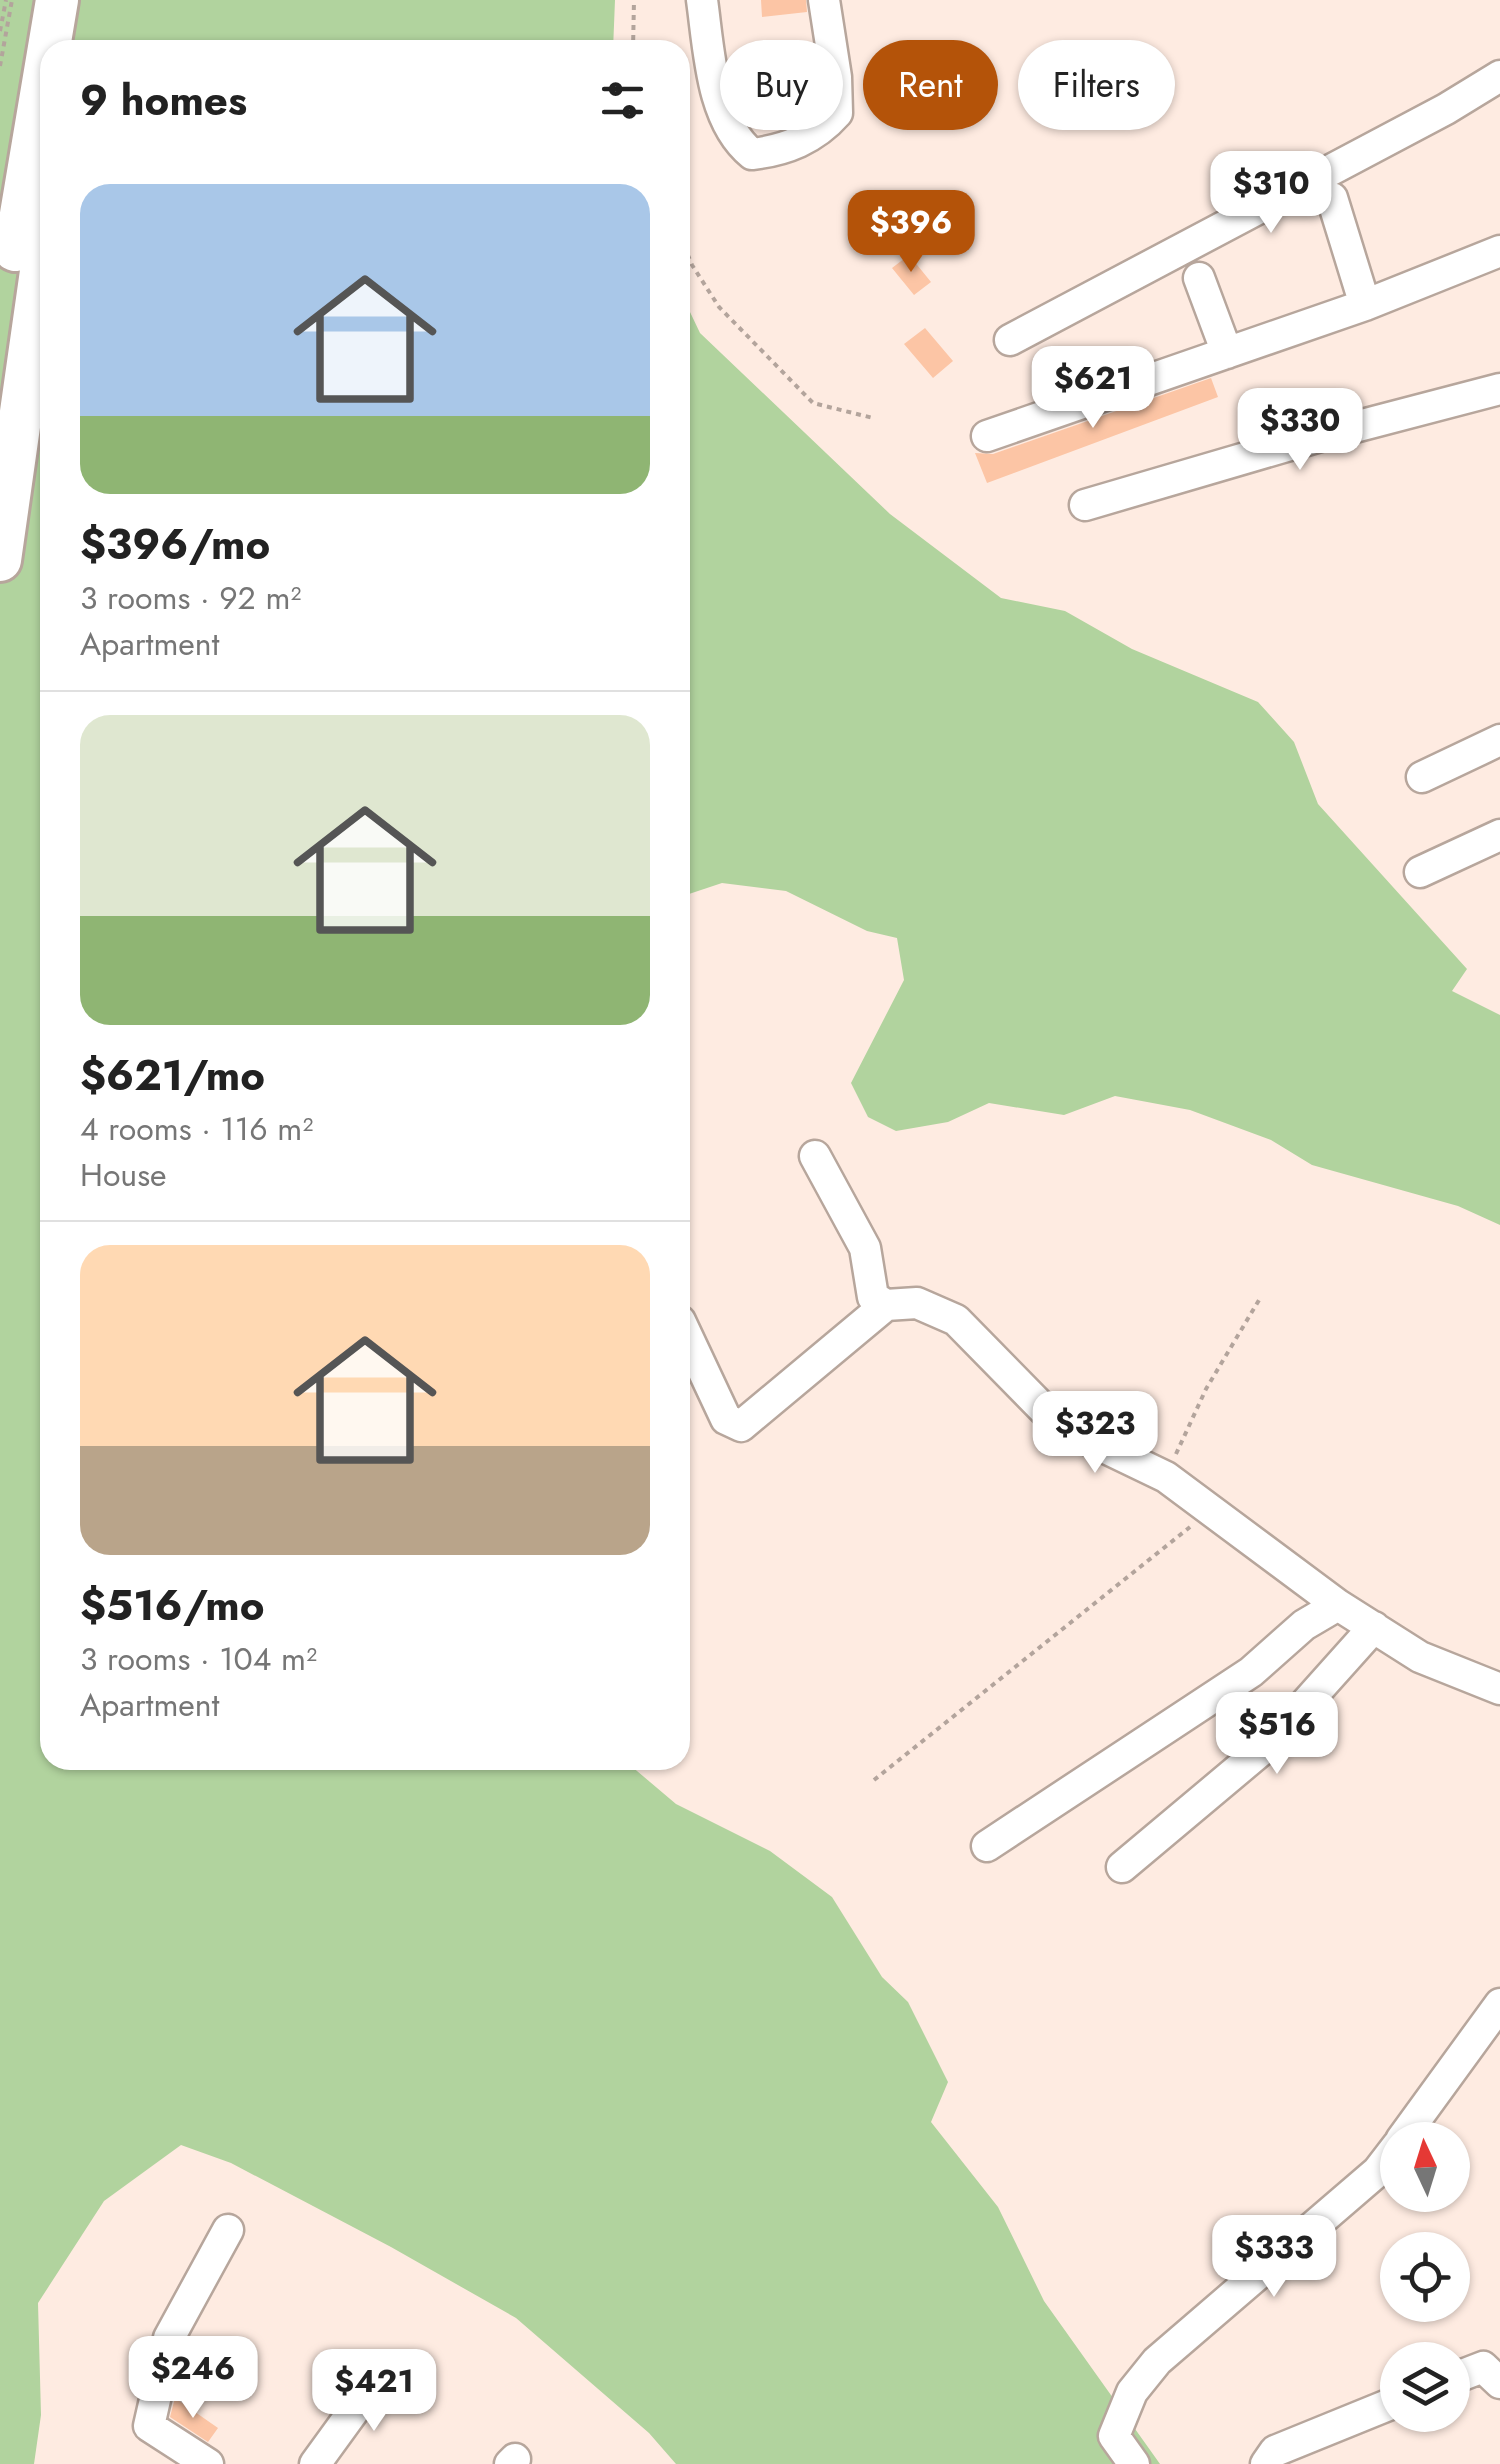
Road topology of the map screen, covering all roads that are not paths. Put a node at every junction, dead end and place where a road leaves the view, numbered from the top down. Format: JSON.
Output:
{"nodes":[{"id":1,"x":57,"y":0,"type":"edge"},
{"id":2,"x":84,"y":0,"type":"edge"},
{"id":3,"x":702,"y":0,"type":"edge"},
{"id":4,"x":824,"y":0,"type":"edge"},
{"id":5,"x":50,"y":40,"type":"edge"},
{"id":6,"x":78,"y":40,"type":"edge"},
{"id":7,"x":1500,"y":76,"type":"edge"},
{"id":8,"x":40,"y":104,"type":"edge"},
{"id":9,"x":1332,"y":198,"type":"dead end"},
{"id":10,"x":1500,"y":251,"type":"edge"},
{"id":11,"x":40,"y":278,"type":"edge"},
{"id":12,"x":1199,"y":278,"type":"dead end"},
{"id":13,"x":1365,"y":305,"type":"junction"},
{"id":14,"x":1010,"y":340,"type":"dead end"},
{"id":15,"x":0,"y":350,"type":"edge"},
{"id":16,"x":1228,"y":353,"type":"junction"},
{"id":17,"x":1500,"y":389,"type":"edge"},
{"id":18,"x":986,"y":436,"type":"dead end"},
{"id":19,"x":1085,"y":505,"type":"dead end"},
{"id":20,"x":0,"y":560,"type":"edge"},
{"id":21,"x":1500,"y":740,"type":"edge"},
{"id":22,"x":1422,"y":777,"type":"dead end"},
{"id":23,"x":1500,"y":834,"type":"edge"},
{"id":24,"x":1420,"y":872,"type":"dead end"},
{"id":25,"x":815,"y":1156,"type":"dead end"},
{"id":26,"x":886,"y":1306,"type":"junction"},
{"id":27,"x":691,"y":1370,"type":"edge"},
{"id":28,"x":1338,"y":1605,"type":"junction"},
{"id":29,"x":1374,"y":1627,"type":"junction"},
{"id":30,"x":1500,"y":1689,"type":"edge"},
{"id":31,"x":987,"y":1846,"type":"dead end"},
{"id":32,"x":1122,"y":1868,"type":"dead end"},
{"id":33,"x":1500,"y":2004,"type":"edge"},
{"id":34,"x":1414,"y":2122,"type":"edge"},
{"id":35,"x":1380,"y":2168,"type":"edge"},
{"id":36,"x":228,"y":2230,"type":"dead end"},
{"id":37,"x":384,"y":2369,"type":"dead end"},
{"id":38,"x":1470,"y":2372,"type":"edge"},
{"id":39,"x":1500,"y":2383,"type":"edge"},
{"id":40,"x":1380,"y":2408,"type":"edge"},
{"id":41,"x":208,"y":2464,"type":"edge"},
{"id":42,"x":315,"y":2464,"type":"edge"},
{"id":43,"x":1134,"y":2464,"type":"edge"},
{"id":44,"x":1266,"y":2464,"type":"edge"}],
"edges":[{"from":1,"to":5,"type":"highway"},
{"from":2,"to":6,"type":"highway"},
{"from":3,"to":4,"type":"street"},
{"from":7,"to":14,"type":"street"},
{"from":8,"to":15,"type":"highway"},
{"from":9,"to":13,"type":"street"},
{"from":10,"to":13,"type":"street"},
{"from":11,"to":20,"type":"highway"},
{"from":12,"to":16,"type":"street"},
{"from":13,"to":16,"type":"street"},
{"from":16,"to":18,"type":"street"},
{"from":17,"to":19,"type":"street"},
{"from":21,"to":22,"type":"street"},
{"from":23,"to":24,"type":"street"},
{"from":25,"to":26,"type":"street"},
{"from":26,"to":27,"type":"street"},
{"from":26,"to":28,"type":"street"},
{"from":28,"to":29,"type":"street"},
{"from":28,"to":31,"type":"street"},
{"from":29,"to":30,"type":"street"},
{"from":29,"to":32,"type":"street"},
{"from":33,"to":34,"type":"street"},
{"from":35,"to":43,"type":"street"},
{"from":36,"to":41,"type":"street"},
{"from":37,"to":42,"type":"street"},
{"from":38,"to":39,"type":"street"},
{"from":40,"to":44,"type":"street"}]}
